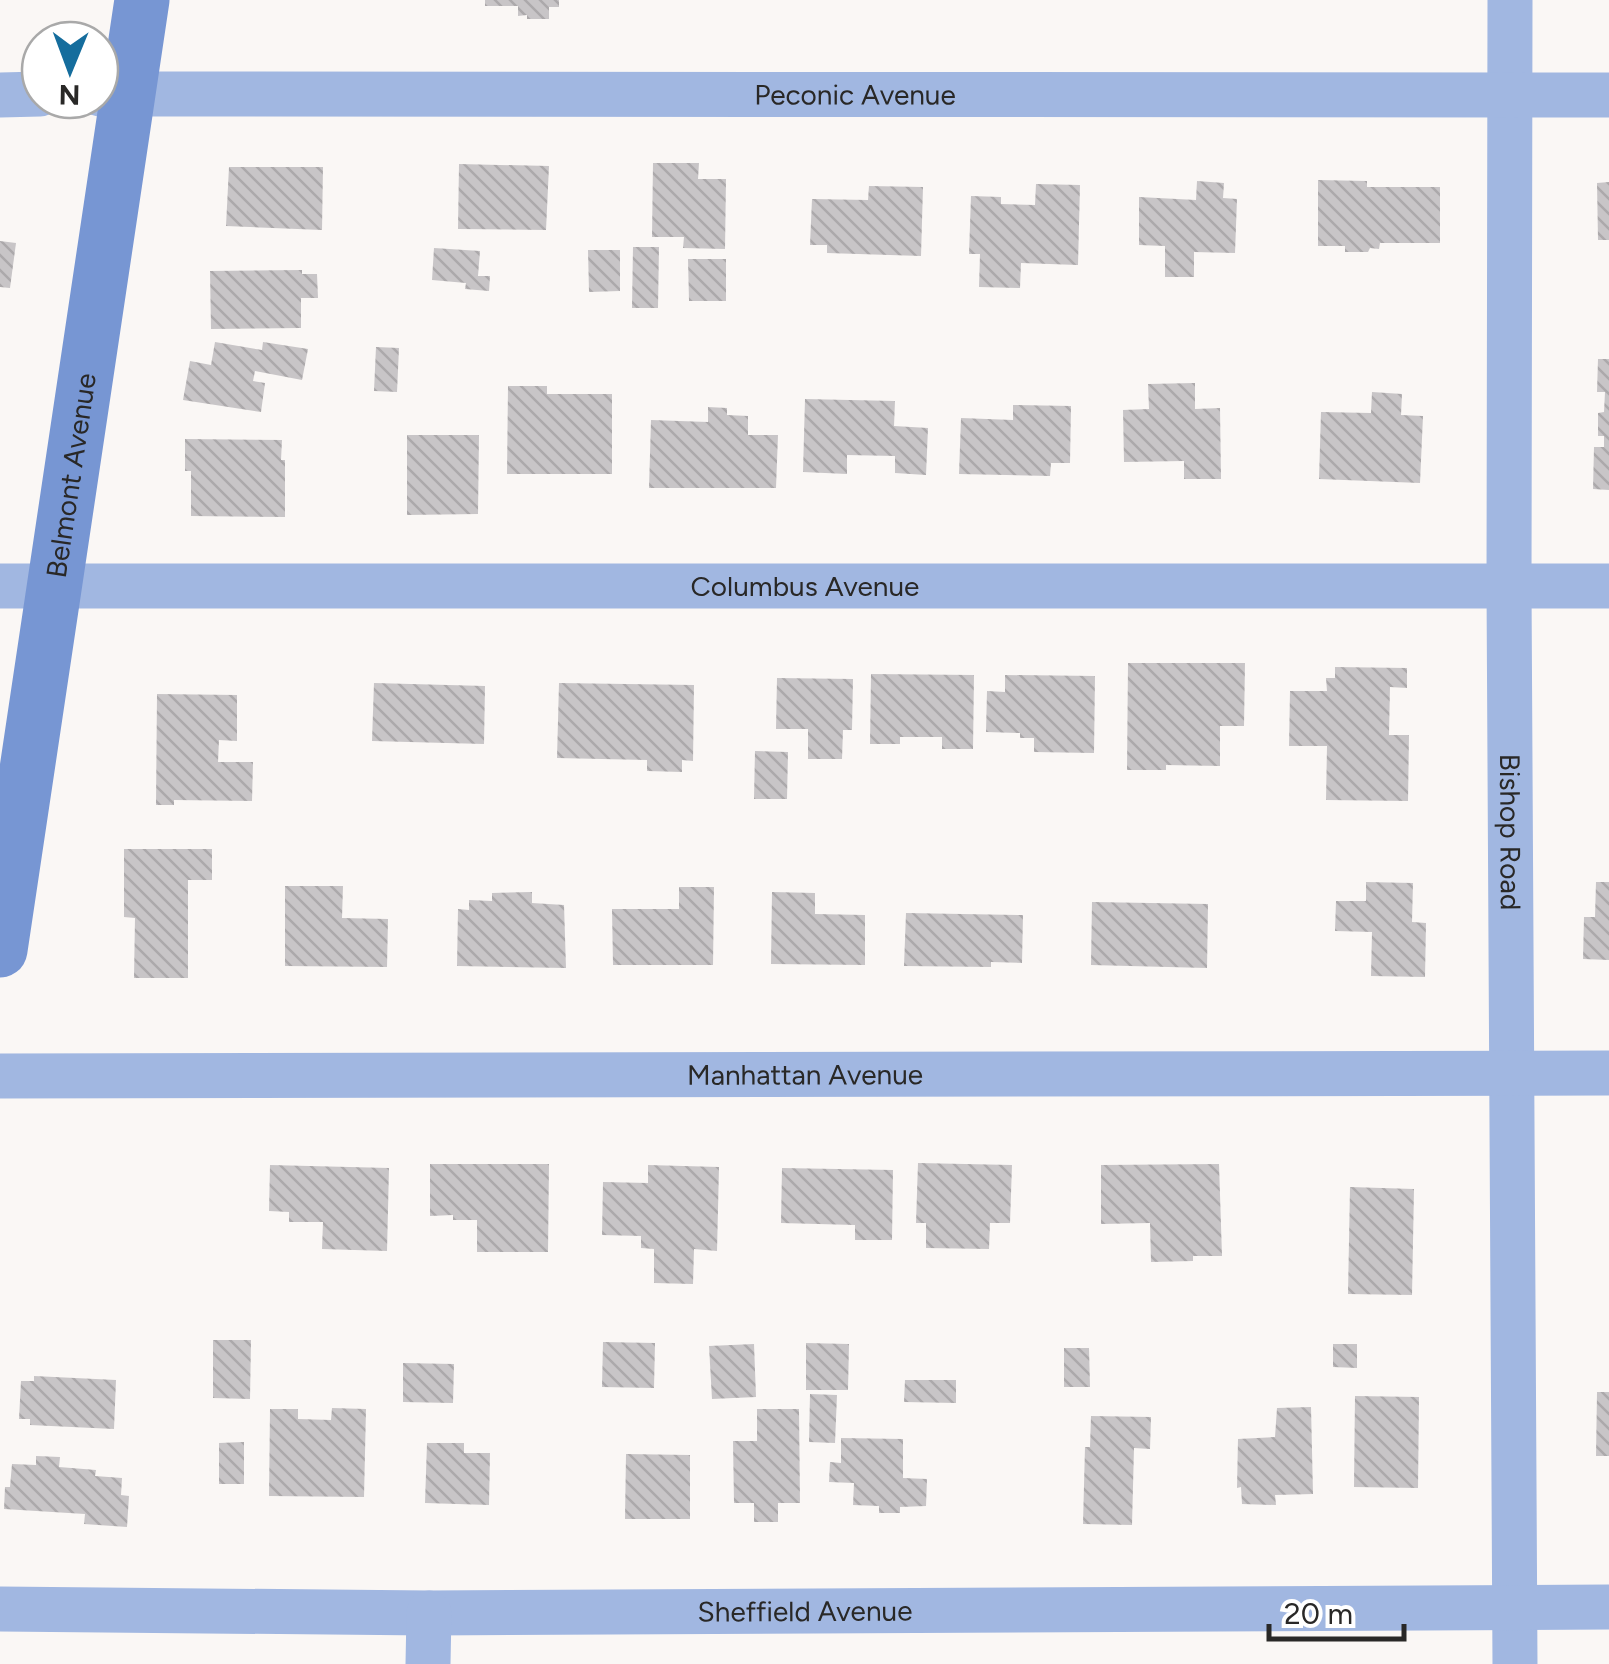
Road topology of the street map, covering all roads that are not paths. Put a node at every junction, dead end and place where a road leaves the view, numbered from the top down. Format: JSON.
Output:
{"nodes":[{"id":1,"x":142,"y":0,"type":"edge"},
{"id":2,"x":1510,"y":0,"type":"edge"},
{"id":3,"x":120,"y":74,"type":"edge"},
{"id":4,"x":120,"y":94,"type":"edge"},
{"id":5,"x":1609,"y":95,"type":"edge"},
{"id":6,"x":1510,"y":96,"type":"junction"},
{"id":7,"x":111,"y":120,"type":"edge"},
{"id":8,"x":0,"y":586,"type":"edge"},
{"id":9,"x":54,"y":586,"type":"junction"},
{"id":10,"x":1508,"y":586,"type":"junction"},
{"id":11,"x":1609,"y":586,"type":"edge"},
{"id":12,"x":0,"y":950,"type":"edge"},
{"id":13,"x":1514,"y":1072,"type":"junction"},
{"id":14,"x":1609,"y":1072,"type":"edge"},
{"id":15,"x":0,"y":1076,"type":"edge"},
{"id":16,"x":1515,"y":1608,"type":"junction"},
{"id":17,"x":1609,"y":1608,"type":"edge"},
{"id":18,"x":0,"y":1609,"type":"edge"},
{"id":19,"x":429,"y":1613,"type":"junction"},
{"id":20,"x":428,"y":1664,"type":"edge"},
{"id":21,"x":1515,"y":1664,"type":"edge"}],
"edges":[{"from":1,"to":3,"type":"main road","name":"Belmont Avenue"},
{"from":2,"to":6,"type":"street","name":"Bishop Road"},
{"from":4,"to":6,"type":"street","name":"Peconic Avenue"},
{"from":5,"to":6,"type":"street","name":"Peconic Avenue"},
{"from":6,"to":10,"type":"street","name":"Bishop Road"},
{"from":7,"to":9,"type":"main road","name":"Belmont Avenue"},
{"from":8,"to":9,"type":"street","name":"Columbus Avenue"},
{"from":9,"to":10,"type":"street","name":"Columbus Avenue"},
{"from":9,"to":12,"type":"main road","name":"Belmont Avenue"},
{"from":10,"to":11,"type":"street","name":"Columbus Avenue"},
{"from":10,"to":13,"type":"street","name":"Bishop Road"},
{"from":13,"to":14,"type":"street","name":"Manhattan Avenue"},
{"from":13,"to":15,"type":"street","name":"Manhattan Avenue"},
{"from":13,"to":16,"type":"street","name":"Bishop Road"},
{"from":16,"to":17,"type":"street","name":"Sheffield Avenue"},
{"from":16,"to":19,"type":"street","name":"Sheffield Avenue"},
{"from":16,"to":21,"type":"street","name":"Bishop Road"},
{"from":18,"to":19,"type":"street","name":"Sheffield Avenue"},
{"from":19,"to":20,"type":"street"}]}
